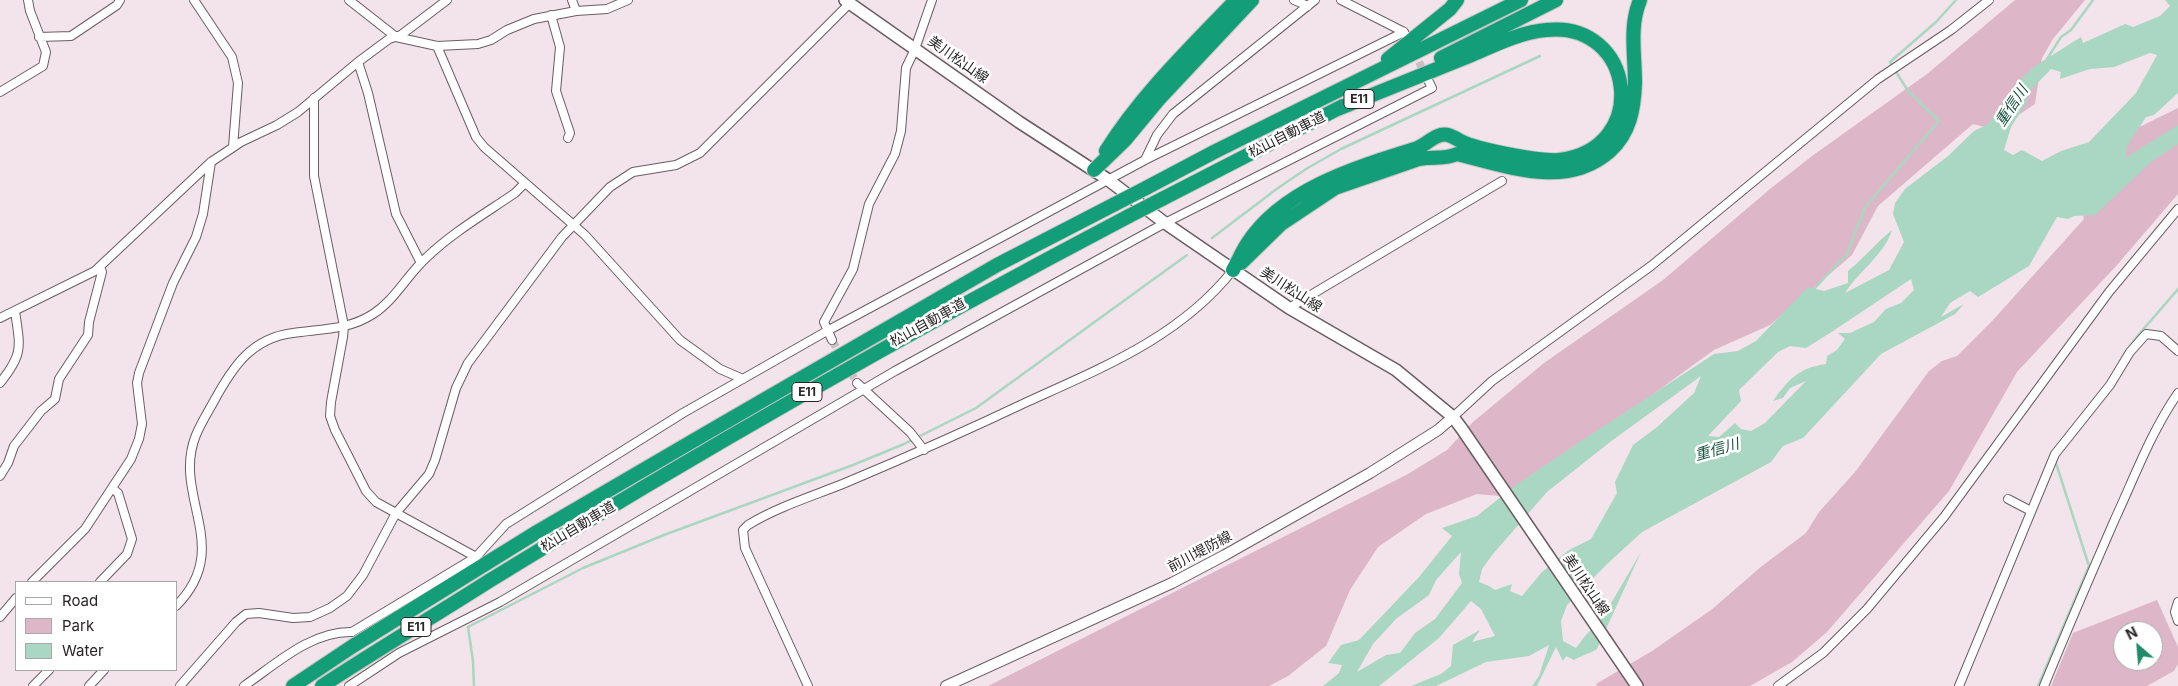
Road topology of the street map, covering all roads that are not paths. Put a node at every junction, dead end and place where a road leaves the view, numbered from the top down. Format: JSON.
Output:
{"nodes":[{"id":1,"x":28,"y":0,"type":"edge"},
{"id":2,"x":120,"y":0,"type":"edge"},
{"id":3,"x":194,"y":0,"type":"edge"},
{"id":4,"x":348,"y":0,"type":"edge"},
{"id":5,"x":446,"y":0,"type":"edge"},
{"id":6,"x":572,"y":0,"type":"edge"},
{"id":7,"x":628,"y":0,"type":"edge"},
{"id":8,"x":932,"y":0,"type":"edge"},
{"id":9,"x":1236,"y":0,"type":"edge"},
{"id":10,"x":1252,"y":0,"type":"edge"},
{"id":11,"x":1294,"y":0,"type":"edge"},
{"id":12,"x":1315,"y":0,"type":"edge"},
{"id":13,"x":1340,"y":0,"type":"edge"},
{"id":14,"x":1456,"y":0,"type":"edge"},
{"id":15,"x":1521,"y":0,"type":"edge"},
{"id":16,"x":1556,"y":0,"type":"edge"},
{"id":17,"x":1640,"y":0,"type":"edge"},
{"id":18,"x":1989,"y":0,"type":"edge"},
{"id":19,"x":847,"y":2,"type":"edge"},
{"id":20,"x":1308,"y":6,"type":"junction"},
{"id":21,"x":576,"y":11,"type":"junction"},
{"id":22,"x":551,"y":15,"type":"junction"},
{"id":23,"x":39,"y":37,"type":"junction"},
{"id":24,"x":396,"y":37,"type":"junction"},
{"id":25,"x":437,"y":46,"type":"junction"},
{"id":26,"x":915,"y":49,"type":"junction"},
{"id":27,"x":358,"y":62,"type":"junction"},
{"id":28,"x":1427,"y":78,"type":"dead end"},
{"id":29,"x":1362,"y":79,"type":"junction"},
{"id":30,"x":0,"y":92,"type":"edge"},
{"id":31,"x":314,"y":98,"type":"junction"},
{"id":32,"x":1335,"y":110,"type":"junction"},
{"id":33,"x":568,"y":138,"type":"dead end"},
{"id":34,"x":233,"y":147,"type":"junction"},
{"id":35,"x":1145,"y":160,"type":"junction"},
{"id":36,"x":211,"y":162,"type":"junction"},
{"id":37,"x":1094,"y":170,"type":"junction"},
{"id":38,"x":1107,"y":179,"type":"junction"},
{"id":39,"x":1502,"y":181,"type":"dead end"},
{"id":40,"x":525,"y":183,"type":"junction"},
{"id":41,"x":2178,"y":209,"type":"edge"},
{"id":42,"x":1165,"y":223,"type":"junction"},
{"id":43,"x":573,"y":225,"type":"junction"},
{"id":44,"x":421,"y":262,"type":"junction"},
{"id":45,"x":100,"y":267,"type":"junction"},
{"id":46,"x":1234,"y":270,"type":"junction"},
{"id":47,"x":1289,"y":308,"type":"junction"},
{"id":48,"x":15,"y":311,"type":"junction"},
{"id":49,"x":0,"y":318,"type":"edge"},
{"id":50,"x":344,"y":326,"type":"junction"},
{"id":51,"x":827,"y":330,"type":"junction"},
{"id":52,"x":832,"y":340,"type":"tunnel mouth"},
{"id":53,"x":2178,"y":352,"type":"edge"},
{"id":54,"x":743,"y":379,"type":"junction"},
{"id":55,"x":0,"y":383,"type":"edge"},
{"id":56,"x":858,"y":383,"type":"tunnel mouth"},
{"id":57,"x":864,"y":391,"type":"junction"},
{"id":58,"x":2178,"y":393,"type":"edge"},
{"id":59,"x":1453,"y":417,"type":"junction"},
{"id":60,"x":924,"y":450,"type":"junction"},
{"id":61,"x":0,"y":476,"type":"edge"},
{"id":62,"x":112,"y":488,"type":"junction"},
{"id":63,"x":2008,"y":499,"type":"dead end"},
{"id":64,"x":2031,"y":511,"type":"junction"},
{"id":65,"x":396,"y":513,"type":"junction"},
{"id":66,"x":476,"y":557,"type":"junction"},
{"id":67,"x":33,"y":581,"type":"edge"},
{"id":68,"x":101,"y":581,"type":"edge"},
{"id":69,"x":15,"y":599,"type":"edge"},
{"id":70,"x":2178,"y":602,"type":"edge"},
{"id":71,"x":178,"y":604,"type":"edge"},
{"id":72,"x":0,"y":617,"type":"edge"},
{"id":73,"x":2178,"y":619,"type":"edge"},
{"id":74,"x":48,"y":671,"type":"edge"},
{"id":75,"x":103,"y":671,"type":"edge"},
{"id":76,"x":33,"y":686,"type":"edge"},
{"id":77,"x":89,"y":686,"type":"edge"},
{"id":78,"x":180,"y":686,"type":"edge"},
{"id":79,"x":244,"y":686,"type":"edge"},
{"id":80,"x":293,"y":686,"type":"edge"},
{"id":81,"x":322,"y":686,"type":"edge"},
{"id":82,"x":349,"y":686,"type":"edge"},
{"id":83,"x":808,"y":686,"type":"edge"},
{"id":84,"x":946,"y":686,"type":"edge"},
{"id":85,"x":1637,"y":686,"type":"edge"},
{"id":86,"x":1778,"y":686,"type":"edge"},
{"id":87,"x":1959,"y":686,"type":"edge"},
{"id":88,"x":2044,"y":686,"type":"edge"}],
"edges":[{"from":1,"to":23,"type":"street"},
{"from":2,"to":23,"type":"street"},
{"from":3,"to":34,"type":"street"},
{"from":4,"to":24,"type":"street"},
{"from":5,"to":24,"type":"street"},
{"from":6,"to":21,"type":"street"},
{"from":7,"to":21,"type":"street"},
{"from":8,"to":26,"type":"street"},
{"from":9,"to":37,"type":"highway"},
{"from":10,"to":37,"type":"highway"},
{"from":11,"to":20,"type":"street"},
{"from":12,"to":20,"type":"street"},
{"from":13,"to":35,"type":"street"},
{"from":14,"to":29,"type":"highway"},
{"from":15,"to":29,"type":"highway","name":"松山自動車道","number":"E11"},
{"from":16,"to":32,"type":"highway","name":"松山自動車道","number":"E11"},
{"from":17,"to":46,"type":"highway"},
{"from":18,"to":59,"type":"street"},
{"from":19,"to":26,"type":"main road","name":"美川松山線"},
{"from":19,"to":43,"type":"street"},
{"from":20,"to":35,"type":"street"},
{"from":21,"to":22,"type":"street"},
{"from":22,"to":25,"type":"street"},
{"from":22,"to":33,"type":"street"},
{"from":23,"to":30,"type":"street"},
{"from":24,"to":25,"type":"street"},
{"from":24,"to":27,"type":"street"},
{"from":25,"to":40,"type":"street"},
{"from":26,"to":37,"type":"main road","name":"美川松山線"},
{"from":26,"to":51,"type":"street"},
{"from":27,"to":31,"type":"street"},
{"from":27,"to":44,"type":"street"},
{"from":28,"to":42,"type":"street"},
{"from":29,"to":80,"type":"highway","name":"松山自動車道","number":"E11","bridge":true},
{"from":31,"to":34,"type":"street"},
{"from":31,"to":50,"type":"street"},
{"from":32,"to":46,"type":"highway"},
{"from":32,"to":81,"type":"highway","name":"松山自動車道","number":"E11","bridge":true},
{"from":34,"to":36,"type":"street"},
{"from":35,"to":38,"type":"street"},
{"from":36,"to":45,"type":"street"},
{"from":36,"to":62,"type":"street"},
{"from":37,"to":38,"type":"main road","name":"美川松山線"},
{"from":38,"to":42,"type":"main road","name":"美川松山線"},
{"from":38,"to":51,"type":"street"},
{"from":39,"to":47,"type":"street"},
{"from":40,"to":43,"type":"street"},
{"from":40,"to":44,"type":"street"},
{"from":41,"to":86,"type":"street"},
{"from":42,"to":46,"type":"main road","name":"美川松山線"},
{"from":42,"to":57,"type":"street"},
{"from":43,"to":54,"type":"street"},
{"from":43,"to":65,"type":"street"},
{"from":44,"to":50,"type":"street"},
{"from":45,"to":48,"type":"street"},
{"from":45,"to":61,"type":"street"},
{"from":46,"to":47,"type":"main road","name":"美川松山線"},
{"from":46,"to":60,"type":"street"},
{"from":47,"to":59,"type":"main road","name":"美川松山線"},
{"from":48,"to":49,"type":"street"},
{"from":48,"to":55,"type":"street"},
{"from":50,"to":65,"type":"street"},
{"from":50,"to":71,"type":"street"},
{"from":51,"to":52,"type":"street"},
{"from":51,"to":54,"type":"street"},
{"from":53,"to":64,"type":"street"},
{"from":54,"to":66,"type":"street"},
{"from":56,"to":57,"type":"street"},
{"from":57,"to":60,"type":"street"},
{"from":57,"to":82,"type":"street"},
{"from":58,"to":88,"type":"street"},
{"from":59,"to":84,"type":"street","name":"前川堤防線"},
{"from":59,"to":85,"type":"main road","name":"美川松山線"},
{"from":60,"to":83,"type":"street"},
{"from":62,"to":67,"type":"street"},
{"from":62,"to":68,"type":"street"},
{"from":63,"to":64,"type":"street"},
{"from":64,"to":87,"type":"street"},
{"from":65,"to":66,"type":"street"},
{"from":65,"to":78,"type":"street"},
{"from":66,"to":79,"type":"street"},
{"from":69,"to":72,"type":"street"},
{"from":70,"to":73,"type":"street"},
{"from":74,"to":76,"type":"street"},
{"from":75,"to":77,"type":"street"}]}
